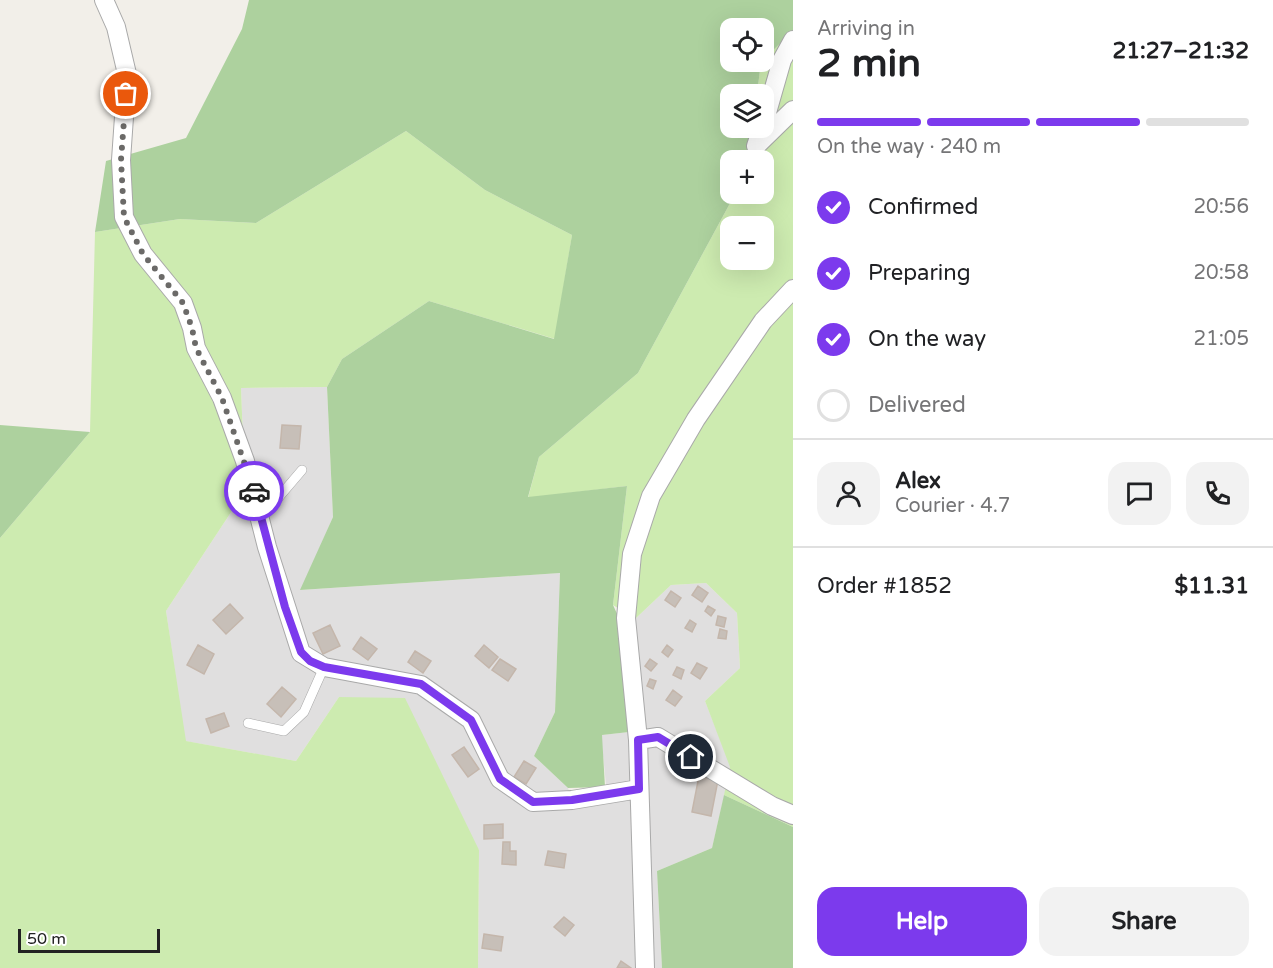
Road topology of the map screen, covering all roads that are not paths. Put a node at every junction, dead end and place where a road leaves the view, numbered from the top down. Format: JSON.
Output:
{"nodes":[{"id":1,"x":104,"y":0,"type":"edge"},
{"id":2,"x":793,"y":40,"type":"edge"},
{"id":3,"x":774,"y":88,"type":"edge"},
{"id":4,"x":793,"y":110,"type":"edge"},
{"id":5,"x":774,"y":128,"type":"edge"},
{"id":6,"x":759,"y":138,"type":"edge"},
{"id":7,"x":764,"y":138,"type":"edge"},
{"id":8,"x":793,"y":289,"type":"edge"},
{"id":9,"x":302,"y":470,"type":"dead end"},
{"id":10,"x":261,"y":518,"type":"junction"},
{"id":11,"x":324,"y":667,"type":"junction"},
{"id":12,"x":248,"y":723,"type":"dead end"},
{"id":13,"x":638,"y":740,"type":"junction"},
{"id":14,"x":639,"y":789,"type":"junction"},
{"id":15,"x":793,"y":815,"type":"edge"},
{"id":16,"x":645,"y":968,"type":"edge"}],
"edges":[{"from":1,"to":10,"type":"street"},
{"from":2,"to":3,"type":"street"},
{"from":4,"to":5,"type":"street"},
{"from":6,"to":7,"type":"street"},
{"from":8,"to":13,"type":"street"},
{"from":9,"to":10,"type":"lane"},
{"from":10,"to":11,"type":"street"},
{"from":11,"to":12,"type":"lane"},
{"from":11,"to":14,"type":"street"},
{"from":13,"to":14,"type":"street"},
{"from":13,"to":15,"type":"street"},
{"from":14,"to":16,"type":"street"}]}
